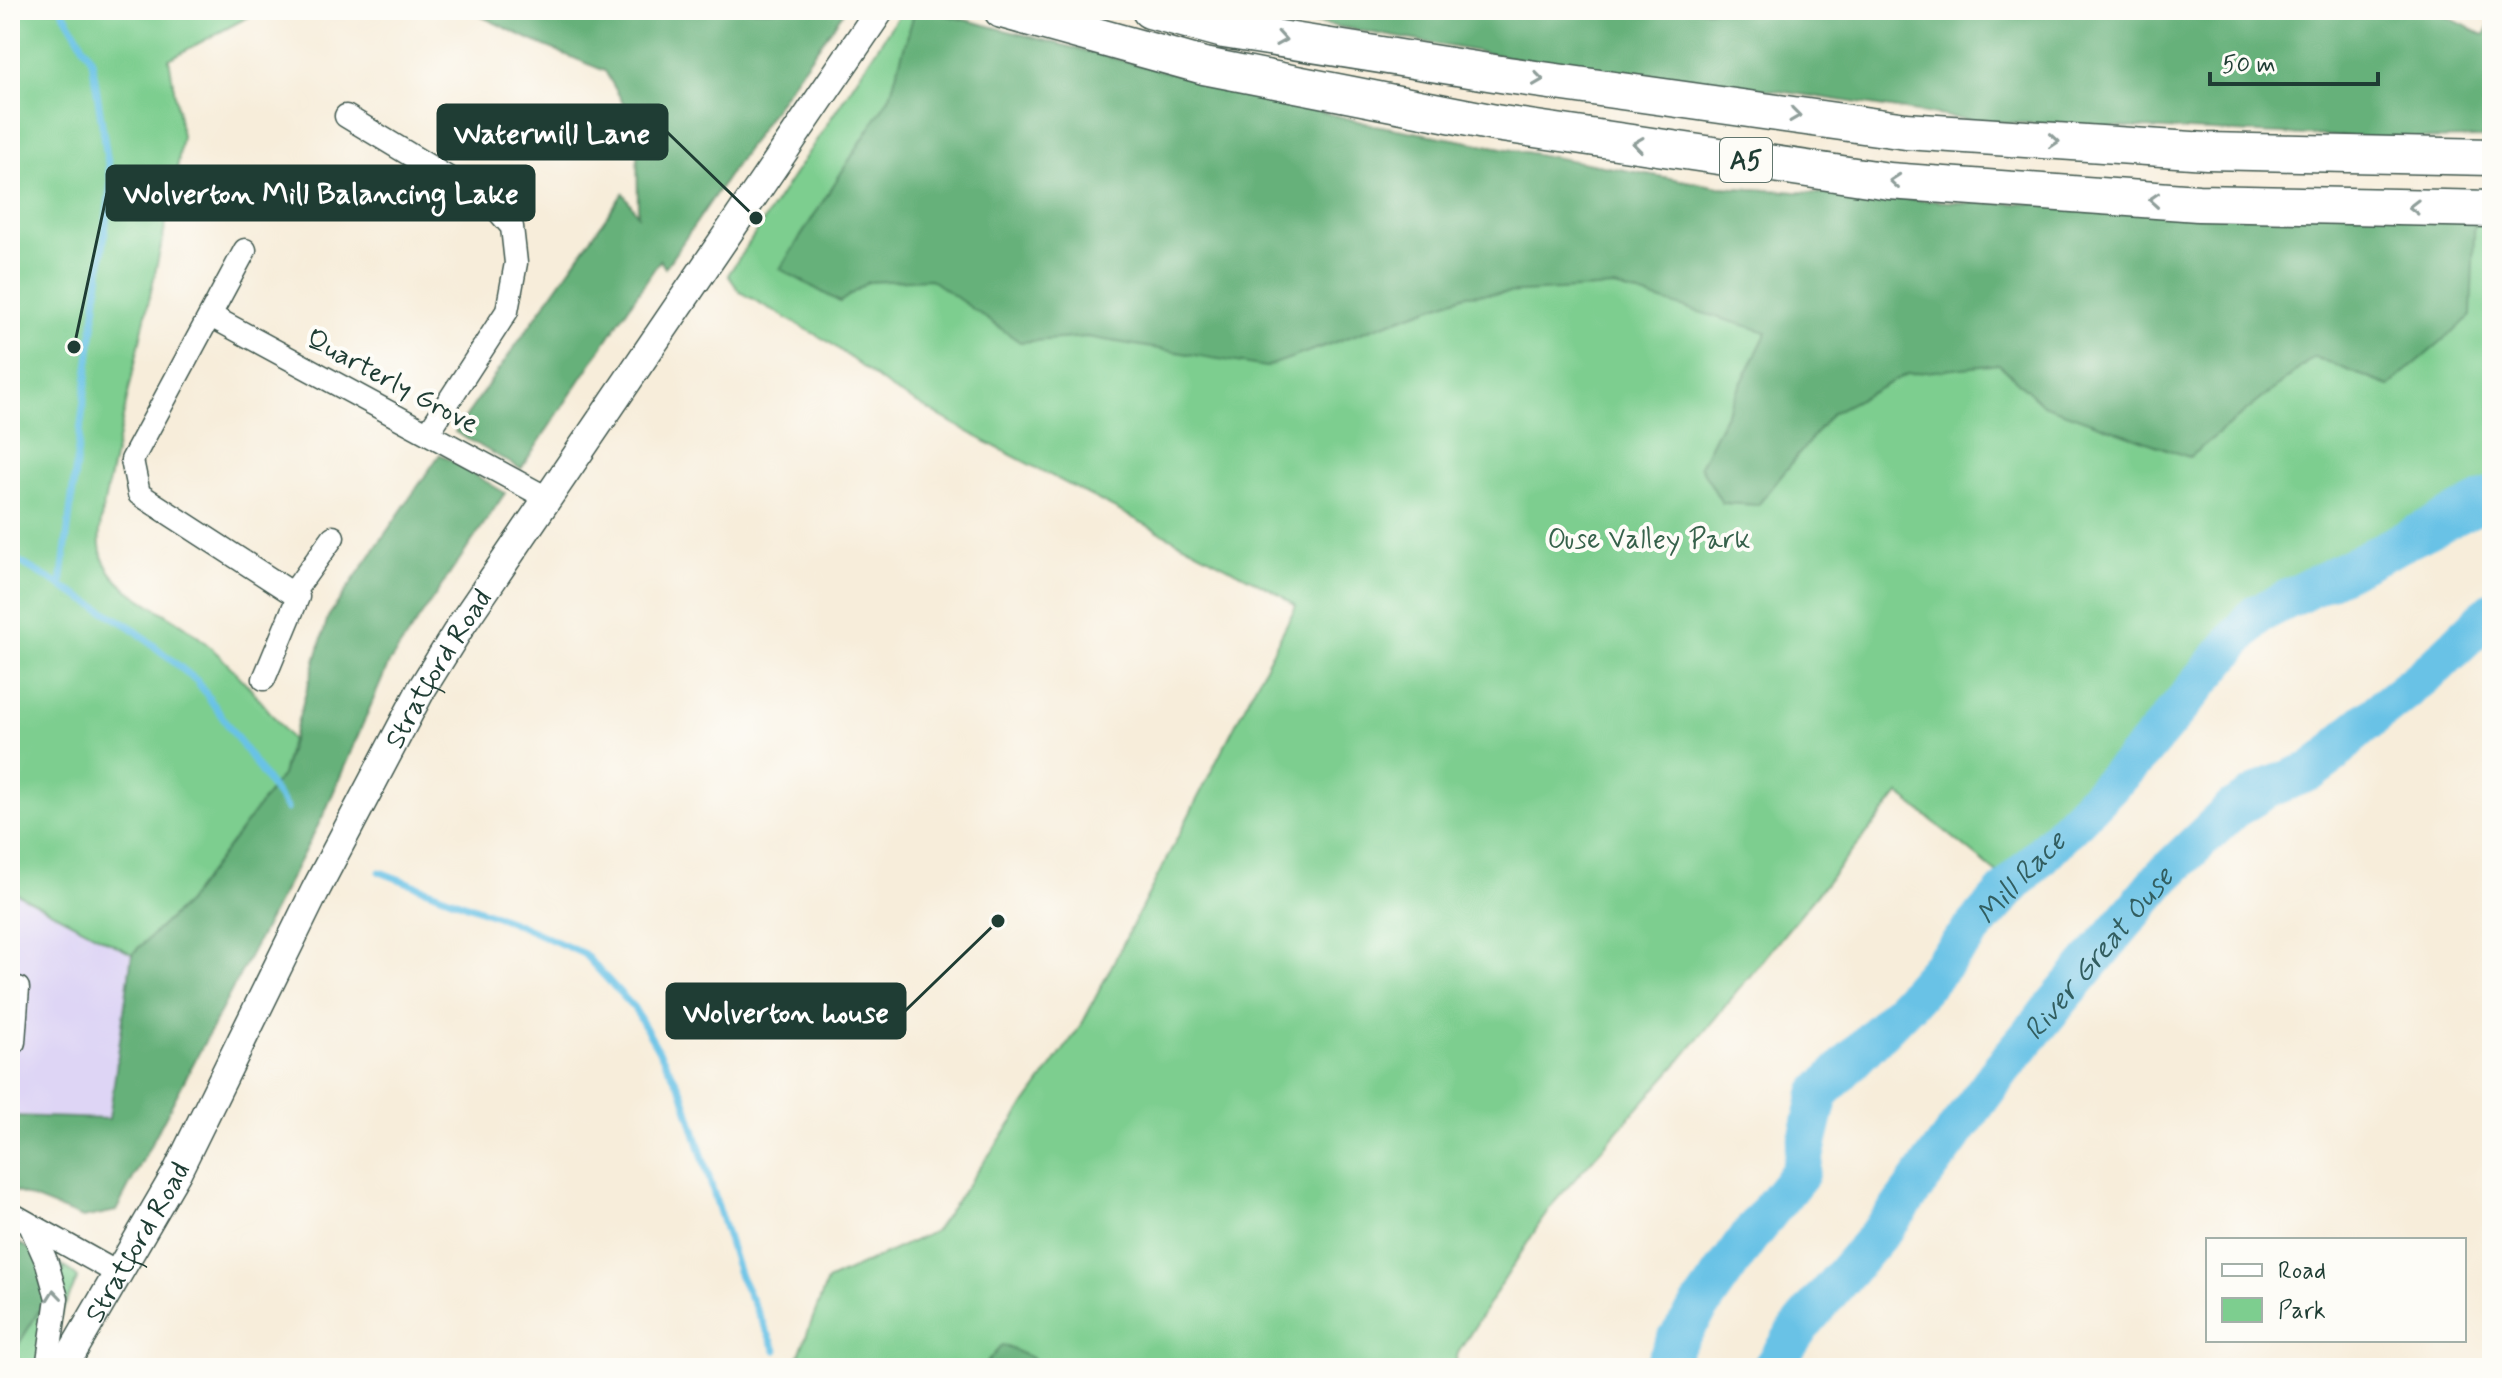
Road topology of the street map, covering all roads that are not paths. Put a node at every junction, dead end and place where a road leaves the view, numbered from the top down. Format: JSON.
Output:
{"nodes":[{"id":1,"x":880,"y":10,"type":"edge"},
{"id":2,"x":1150,"y":10,"type":"edge"},
{"id":3,"x":1008,"y":12,"type":"edge"},
{"id":4,"x":346,"y":116,"type":"dead end"},
{"id":5,"x":2492,"y":157,"type":"edge"},
{"id":6,"x":2492,"y":209,"type":"edge"},
{"id":7,"x":245,"y":250,"type":"dead end"},
{"id":8,"x":211,"y":316,"type":"junction"},
{"id":9,"x":428,"y":433,"type":"junction"},
{"id":10,"x":547,"y":498,"type":"junction"},
{"id":11,"x":333,"y":537,"type":"dead end"},
{"id":12,"x":293,"y":593,"type":"junction"},
{"id":13,"x":264,"y":679,"type":"dead end"},
{"id":14,"x":10,"y":987,"type":"edge"},
{"id":15,"x":10,"y":1042,"type":"edge"},
{"id":16,"x":10,"y":1213,"type":"edge"},
{"id":17,"x":30,"y":1225,"type":"junction"},
{"id":18,"x":119,"y":1274,"type":"junction"},
{"id":19,"x":47,"y":1368,"type":"edge"},
{"id":20,"x":63,"y":1368,"type":"edge"}],
"edges":[{"from":1,"to":10,"type":"street","name":"Stratford Road"},
{"from":2,"to":5,"type":"highway","number":"A5","one_way":true},
{"from":6,"to":3,"type":"highway","number":"A5","one_way":true},
{"from":4,"to":9,"type":"street"},
{"from":7,"to":8,"type":"street"},
{"from":8,"to":9,"type":"street","name":"Quarterly Grove"},
{"from":8,"to":12,"type":"street"},
{"from":9,"to":10,"type":"street","name":"Quarterly Grove"},
{"from":10,"to":18,"type":"street","name":"Stratford Road"},
{"from":11,"to":12,"type":"street"},
{"from":12,"to":13,"type":"street"},
{"from":14,"to":15,"type":"street"},
{"from":16,"to":17,"type":"street"},
{"from":17,"to":18,"type":"street"},
{"from":19,"to":17,"type":"street","one_way":true},
{"from":18,"to":20,"type":"street","name":"Stratford Road"}]}
